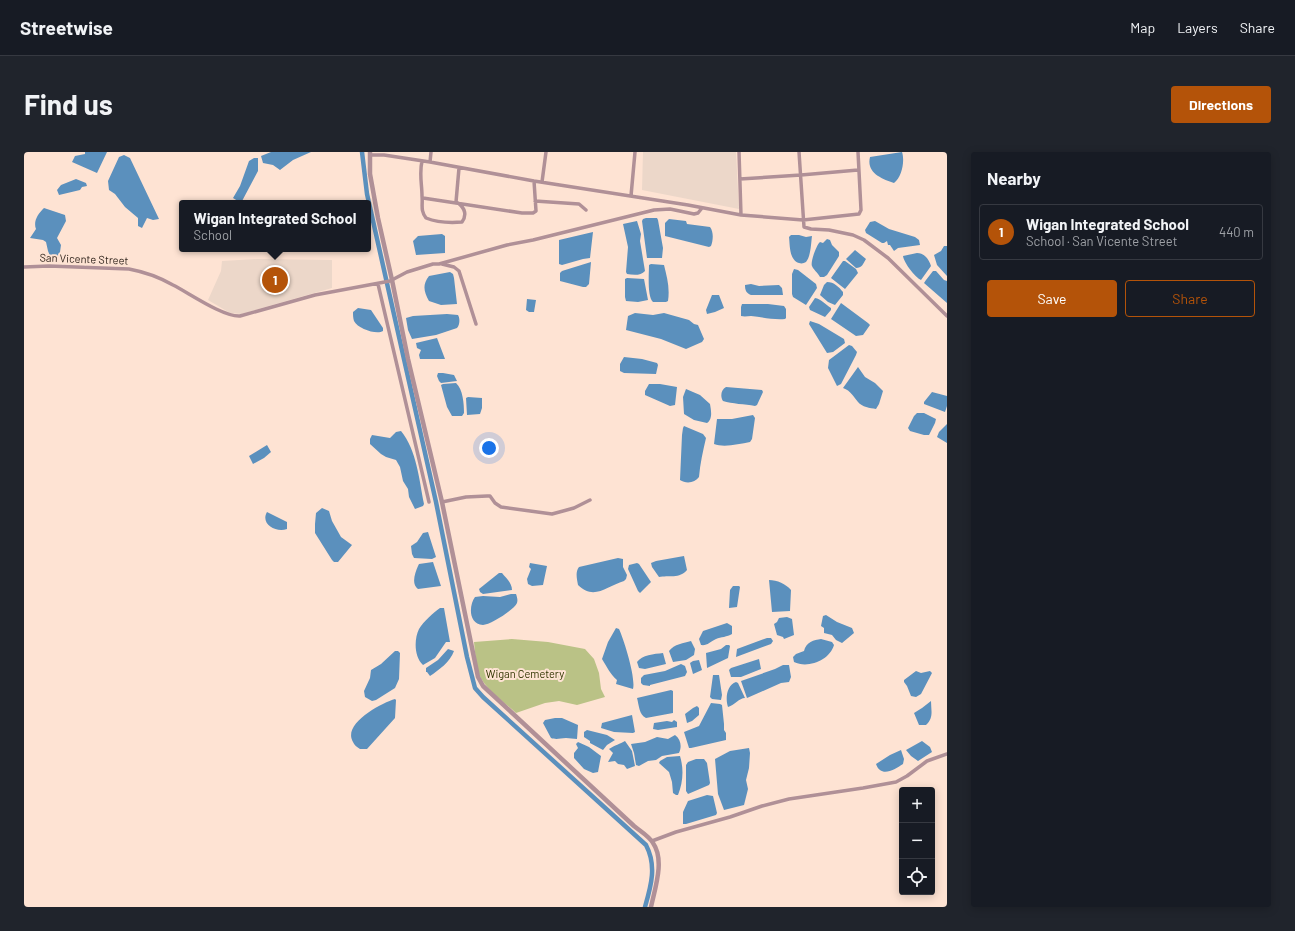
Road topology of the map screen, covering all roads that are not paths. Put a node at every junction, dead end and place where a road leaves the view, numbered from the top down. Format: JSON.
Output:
{"nodes":[{"id":1,"x":431,"y":152,"type":"edge"},
{"id":2,"x":546,"y":152,"type":"edge"},
{"id":3,"x":635,"y":152,"type":"edge"},
{"id":4,"x":739,"y":152,"type":"edge"},
{"id":5,"x":799,"y":152,"type":"edge"},
{"id":6,"x":858,"y":152,"type":"edge"},
{"id":7,"x":370,"y":153,"type":"edge"},
{"id":8,"x":422,"y":161,"type":"junction"},
{"id":9,"x":430,"y":162,"type":"junction"},
{"id":10,"x":459,"y":168,"type":"junction"},
{"id":11,"x":858,"y":170,"type":"junction"},
{"id":12,"x":801,"y":175,"type":"junction"},
{"id":13,"x":740,"y":179,"type":"junction"},
{"id":14,"x":534,"y":181,"type":"junction"},
{"id":15,"x":542,"y":182,"type":"junction"},
{"id":16,"x":630,"y":196,"type":"junction"},
{"id":17,"x":423,"y":198,"type":"junction"},
{"id":18,"x":535,"y":201,"type":"junction"},
{"id":19,"x":456,"y":202,"type":"junction"},
{"id":20,"x":702,"y":208,"type":"junction"},
{"id":21,"x":586,"y":210,"type":"dead end"},
{"id":22,"x":741,"y":215,"type":"junction"},
{"id":23,"x":803,"y":220,"type":"junction"},
{"id":24,"x":439,"y":264,"type":"junction"},
{"id":25,"x":24,"y":267,"type":"edge"},
{"id":26,"x":391,"y":280,"type":"junction"},
{"id":27,"x":380,"y":283,"type":"junction"},
{"id":28,"x":947,"y":316,"type":"edge"},
{"id":29,"x":476,"y":324,"type":"dead end"},
{"id":30,"x":590,"y":500,"type":"dead end"},
{"id":31,"x":429,"y":502,"type":"dead end"},
{"id":32,"x":442,"y":502,"type":"junction"},
{"id":33,"x":947,"y":754,"type":"edge"},
{"id":34,"x":652,"y":841,"type":"junction"},
{"id":35,"x":651,"y":907,"type":"edge"}],
"edges":[{"from":1,"to":9,"type":"street"},
{"from":2,"to":15,"type":"street"},
{"from":3,"to":16,"type":"street"},
{"from":4,"to":13,"type":"street"},
{"from":5,"to":12,"type":"street"},
{"from":6,"to":11,"type":"street"},
{"from":7,"to":8,"type":"street"},
{"from":7,"to":26,"type":"street"},
{"from":8,"to":9,"type":"street"},
{"from":8,"to":17,"type":"street"},
{"from":9,"to":10,"type":"street"},
{"from":10,"to":14,"type":"street"},
{"from":10,"to":19,"type":"street"},
{"from":11,"to":12,"type":"street"},
{"from":11,"to":23,"type":"street"},
{"from":12,"to":13,"type":"street"},
{"from":12,"to":23,"type":"street"},
{"from":13,"to":22,"type":"street"},
{"from":14,"to":15,"type":"street"},
{"from":14,"to":18,"type":"street"},
{"from":15,"to":16,"type":"street"},
{"from":16,"to":20,"type":"street"},
{"from":17,"to":19,"type":"street"},
{"from":17,"to":19,"type":"street"},
{"from":18,"to":19,"type":"street"},
{"from":18,"to":21,"type":"street"},
{"from":20,"to":22,"type":"street"},
{"from":20,"to":24,"type":"street","name":"San Vicente Street"},
{"from":22,"to":23,"type":"street"},
{"from":23,"to":28,"type":"street"},
{"from":24,"to":26,"type":"street","name":"San Vicente Street"},
{"from":24,"to":29,"type":"street"},
{"from":25,"to":27,"type":"street","name":"San Vicente Street"},
{"from":26,"to":27,"type":"street","name":"San Vicente Street"},
{"from":26,"to":32,"type":"street"},
{"from":27,"to":31,"type":"street"},
{"from":30,"to":32,"type":"street"},
{"from":32,"to":34,"type":"street"},
{"from":33,"to":34,"type":"street"},
{"from":34,"to":35,"type":"street"}]}
